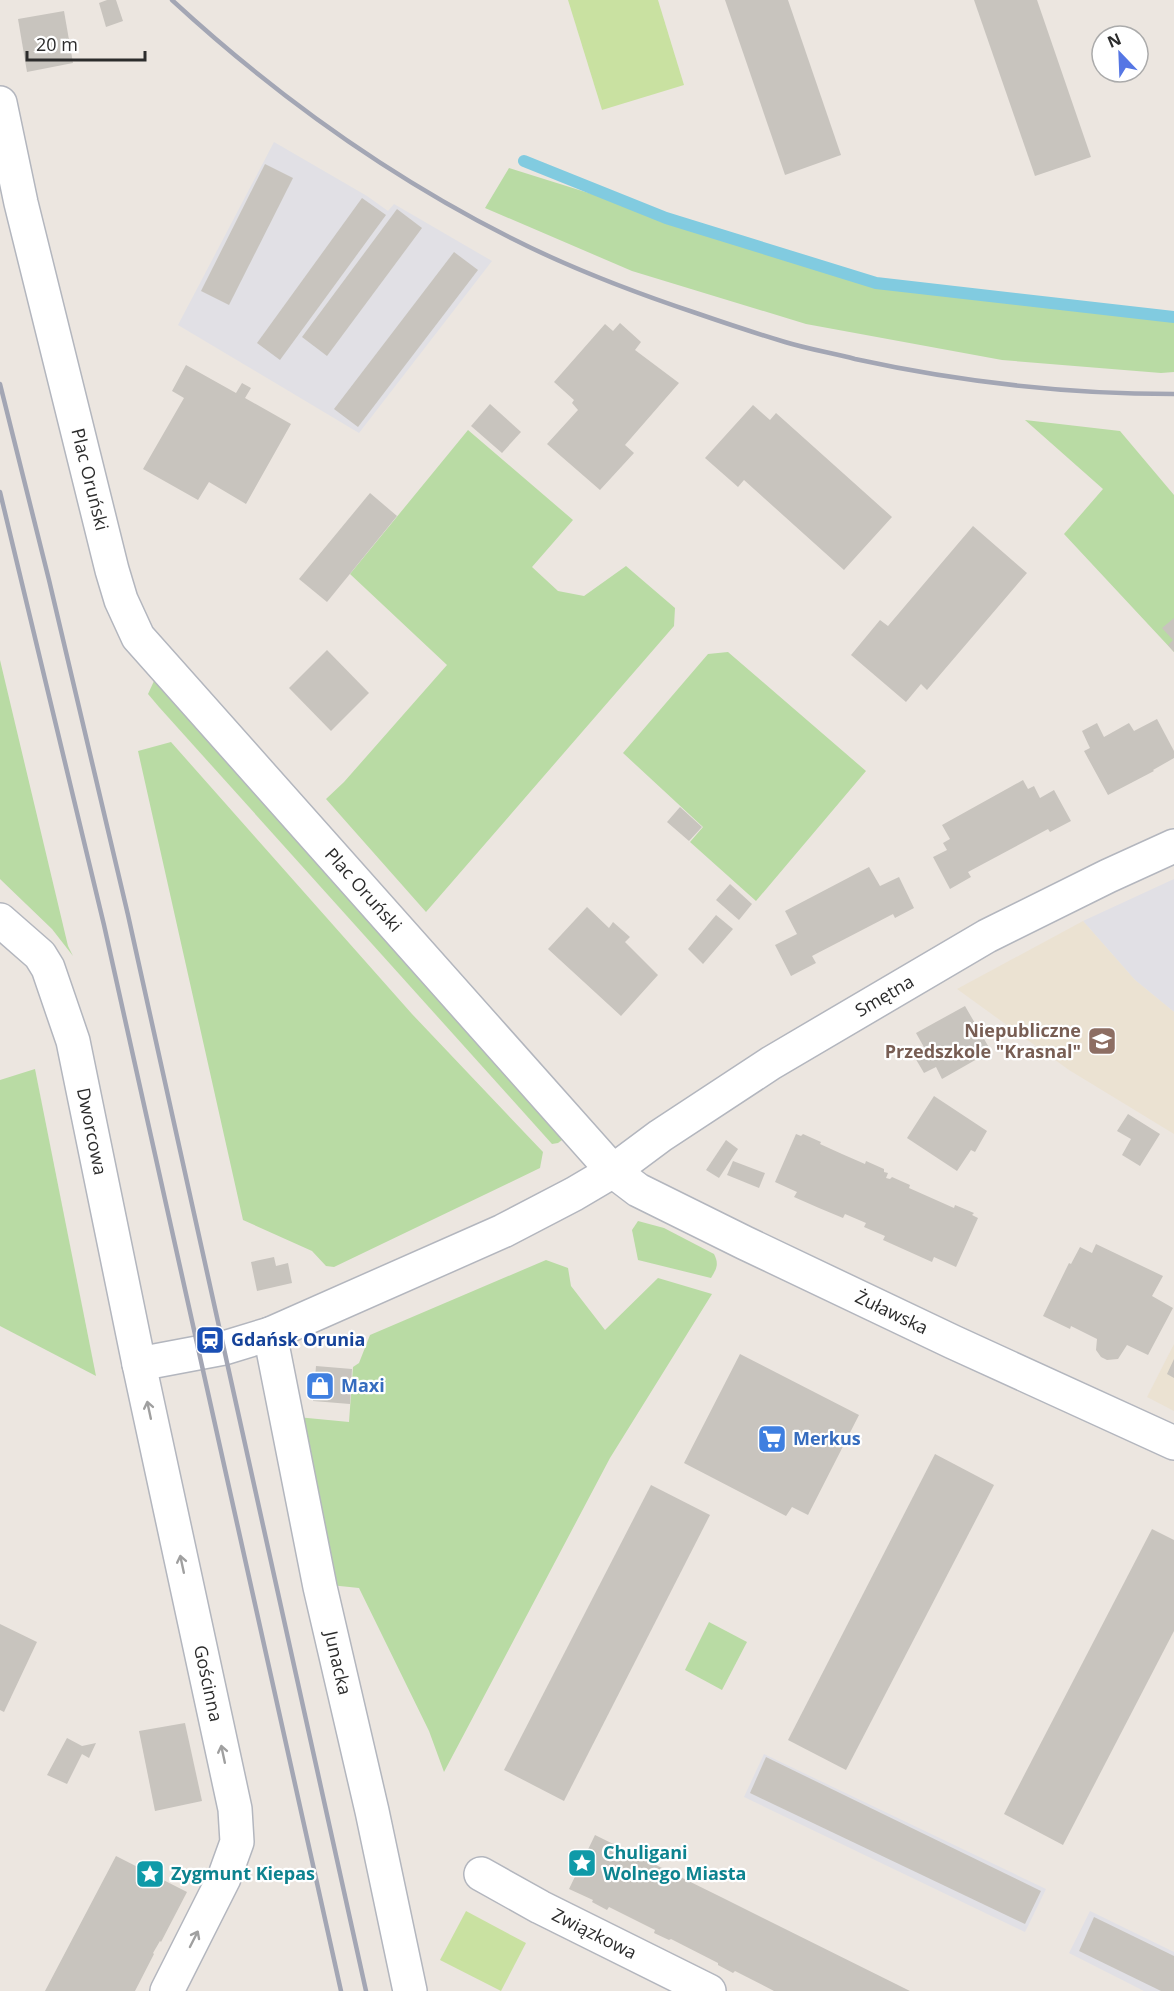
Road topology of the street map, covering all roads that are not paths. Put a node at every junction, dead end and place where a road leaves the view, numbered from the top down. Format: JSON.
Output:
{"nodes":[{"id":1,"x":0,"y":103,"type":"edge"},
{"id":2,"x":1174,"y":846,"type":"edge"},
{"id":3,"x":0,"y":920,"type":"edge"},
{"id":4,"x":613,"y":1171,"type":"junction"},
{"id":5,"x":270,"y":1335,"type":"junction"},
{"id":6,"x":139,"y":1364,"type":"junction"},
{"id":7,"x":1174,"y":1443,"type":"edge"},
{"id":8,"x":481,"y":1874,"type":"dead end"},
{"id":9,"x":167,"y":1991,"type":"edge"},
{"id":10,"x":410,"y":1991,"type":"edge"},
{"id":11,"x":709,"y":1991,"type":"edge"}],
"edges":[{"from":1,"to":4,"type":"street","name":"Plac Oruński"},
{"from":2,"to":4,"type":"street","name":"Smętna"},
{"from":3,"to":6,"type":"street","name":"Dworcowa"},
{"from":4,"to":5,"type":"street"},
{"from":4,"to":7,"type":"street","name":"Żuławska"},
{"from":5,"to":6,"type":"street"},
{"from":5,"to":10,"type":"street","name":"Junacka"},
{"from":9,"to":6,"type":"street","name":"Gościnna","one_way":true},
{"from":8,"to":11,"type":"street","name":"Związkowa"}]}
